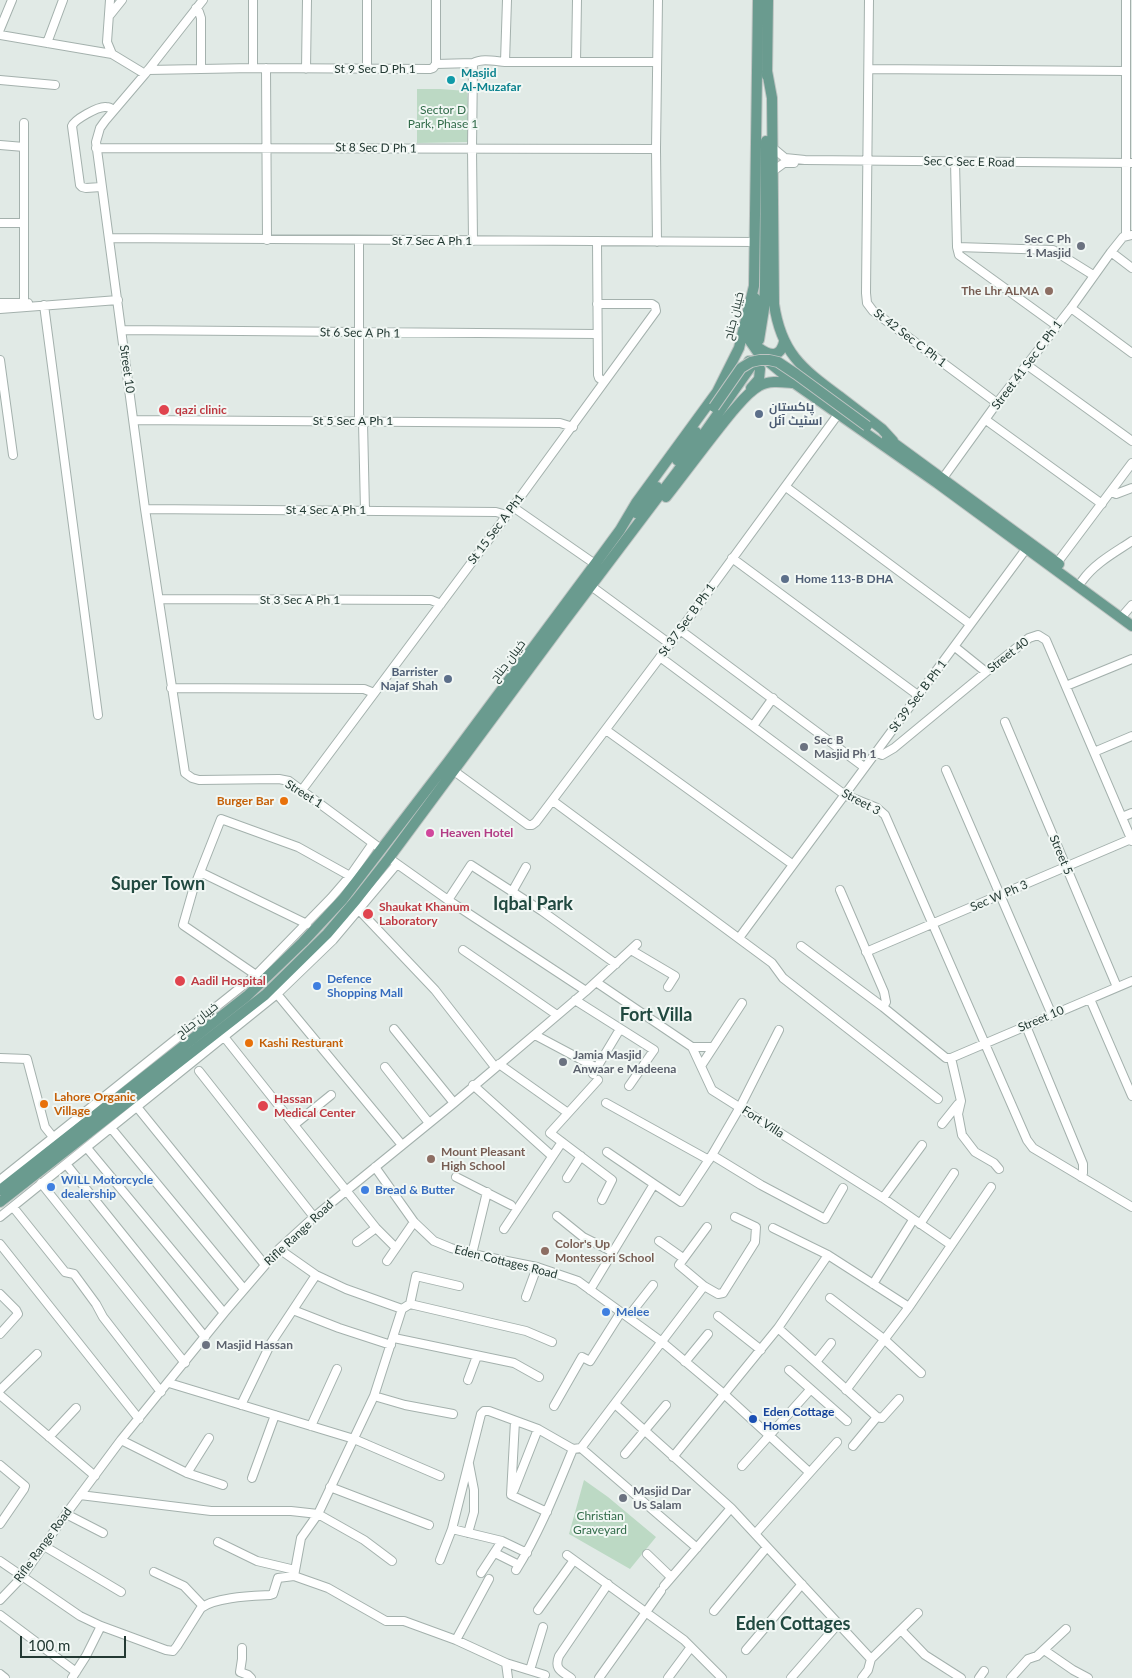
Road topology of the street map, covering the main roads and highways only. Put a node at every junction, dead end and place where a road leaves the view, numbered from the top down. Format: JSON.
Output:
{"nodes":[{"id":1,"x":758,"y":0,"type":"edge"},
{"id":2,"x":768,"y":0,"type":"edge"},
{"id":3,"x":767,"y":71,"type":"junction"},
{"id":4,"x":754,"y":286,"type":"junction"},
{"id":5,"x":784,"y":342,"type":"junction"},
{"id":6,"x":756,"y":343,"type":"junction"},
{"id":7,"x":752,"y":365,"type":"dead end"},
{"id":8,"x":794,"y":383,"type":"junction"},
{"id":9,"x":716,"y":392,"type":"junction"},
{"id":10,"x":746,"y":396,"type":"junction"},
{"id":11,"x":893,"y":441,"type":"junction"},
{"id":12,"x":624,"y":534,"type":"junction"},
{"id":13,"x":1130,"y":612,"type":"edge"},
{"id":14,"x":1132,"y":626,"type":"edge"},
{"id":15,"x":0,"y":1190,"type":"edge"},
{"id":16,"x":0,"y":1202,"type":"edge"}],
"edges":[{"from":1,"to":4,"type":"main road","name":"خیبان جناح"},
{"from":2,"to":3,"type":"main road","name":"خیبان جناح"},
{"from":3,"to":5,"type":"main road"},
{"from":3,"to":6,"type":"main road","name":"خیبان جناح"},
{"from":4,"to":6,"type":"main road"},
{"from":4,"to":9,"type":"main road","name":"خیبان جناح"},
{"from":5,"to":6,"type":"main road"},
{"from":5,"to":11,"type":"main road"},
{"from":6,"to":8,"type":"main road"},
{"from":7,"to":12,"type":"main road","name":"خیبان جناح"},
{"from":8,"to":10,"type":"main road"},
{"from":8,"to":14,"type":"main road"},
{"from":9,"to":10,"type":"main road"},
{"from":9,"to":12,"type":"main road","name":"خیبان جناح"},
{"from":10,"to":12,"type":"main road"},
{"from":11,"to":12,"type":"main road","bridge":true},
{"from":11,"to":13,"type":"main road"},
{"from":12,"to":15,"type":"main road","name":"خیبان جناح"},
{"from":12,"to":16,"type":"main road","name":"خیبان جناح"}]}
